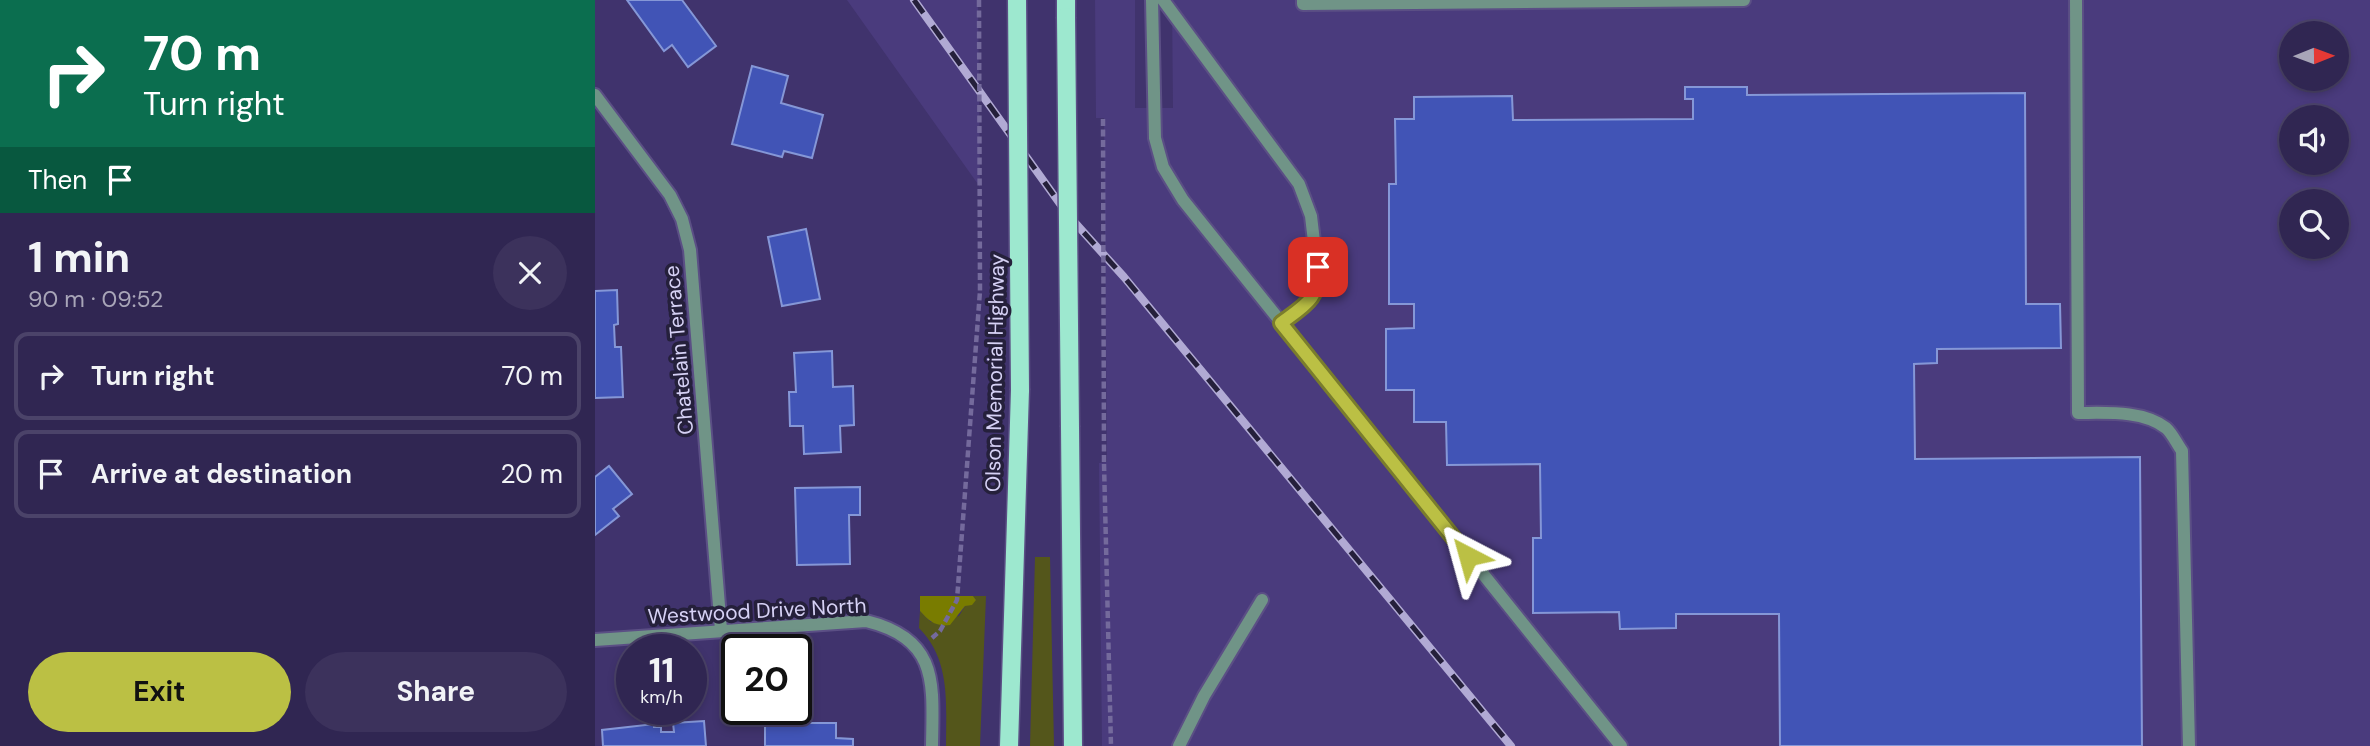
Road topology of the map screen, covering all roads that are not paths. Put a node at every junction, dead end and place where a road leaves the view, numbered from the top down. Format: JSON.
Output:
{"nodes":[{"id":1,"x":1017,"y":0,"type":"edge"},
{"id":2,"x":1152,"y":0,"type":"edge"},
{"id":3,"x":1163,"y":0,"type":"edge"},
{"id":4,"x":1303,"y":0,"type":"edge"},
{"id":5,"x":1744,"y":0,"type":"edge"},
{"id":6,"x":2076,"y":0,"type":"edge"},
{"id":7,"x":1614,"y":1,"type":"edge"},
{"id":8,"x":1066,"y":9,"type":"edge"},
{"id":9,"x":595,"y":95,"type":"edge"},
{"id":10,"x":1281,"y":323,"type":"junction"},
{"id":11,"x":1262,"y":600,"type":"dead end"},
{"id":12,"x":721,"y":630,"type":"junction"},
{"id":13,"x":595,"y":640,"type":"edge"},
{"id":14,"x":932,"y":746,"type":"edge"},
{"id":15,"x":1009,"y":746,"type":"edge"},
{"id":16,"x":1073,"y":746,"type":"edge"},
{"id":17,"x":1179,"y":746,"type":"edge"},
{"id":18,"x":1621,"y":746,"type":"edge"},
{"id":19,"x":2189,"y":746,"type":"edge"}],
"edges":[{"from":1,"to":15,"type":"main road","name":"Olson Memorial Highway","bridge":true},
{"from":2,"to":10,"type":"street"},
{"from":3,"to":10,"type":"street"},
{"from":4,"to":7,"type":"street"},
{"from":5,"to":7,"type":"street"},
{"from":6,"to":19,"type":"street"},
{"from":8,"to":16,"type":"main road","bridge":true},
{"from":9,"to":12,"type":"street","name":"Chatelain Terrace"},
{"from":10,"to":18,"type":"street"},
{"from":11,"to":17,"type":"street"},
{"from":12,"to":13,"type":"street","name":"Westwood Drive North"},
{"from":12,"to":14,"type":"street","name":"Westwood Drive North"}]}
